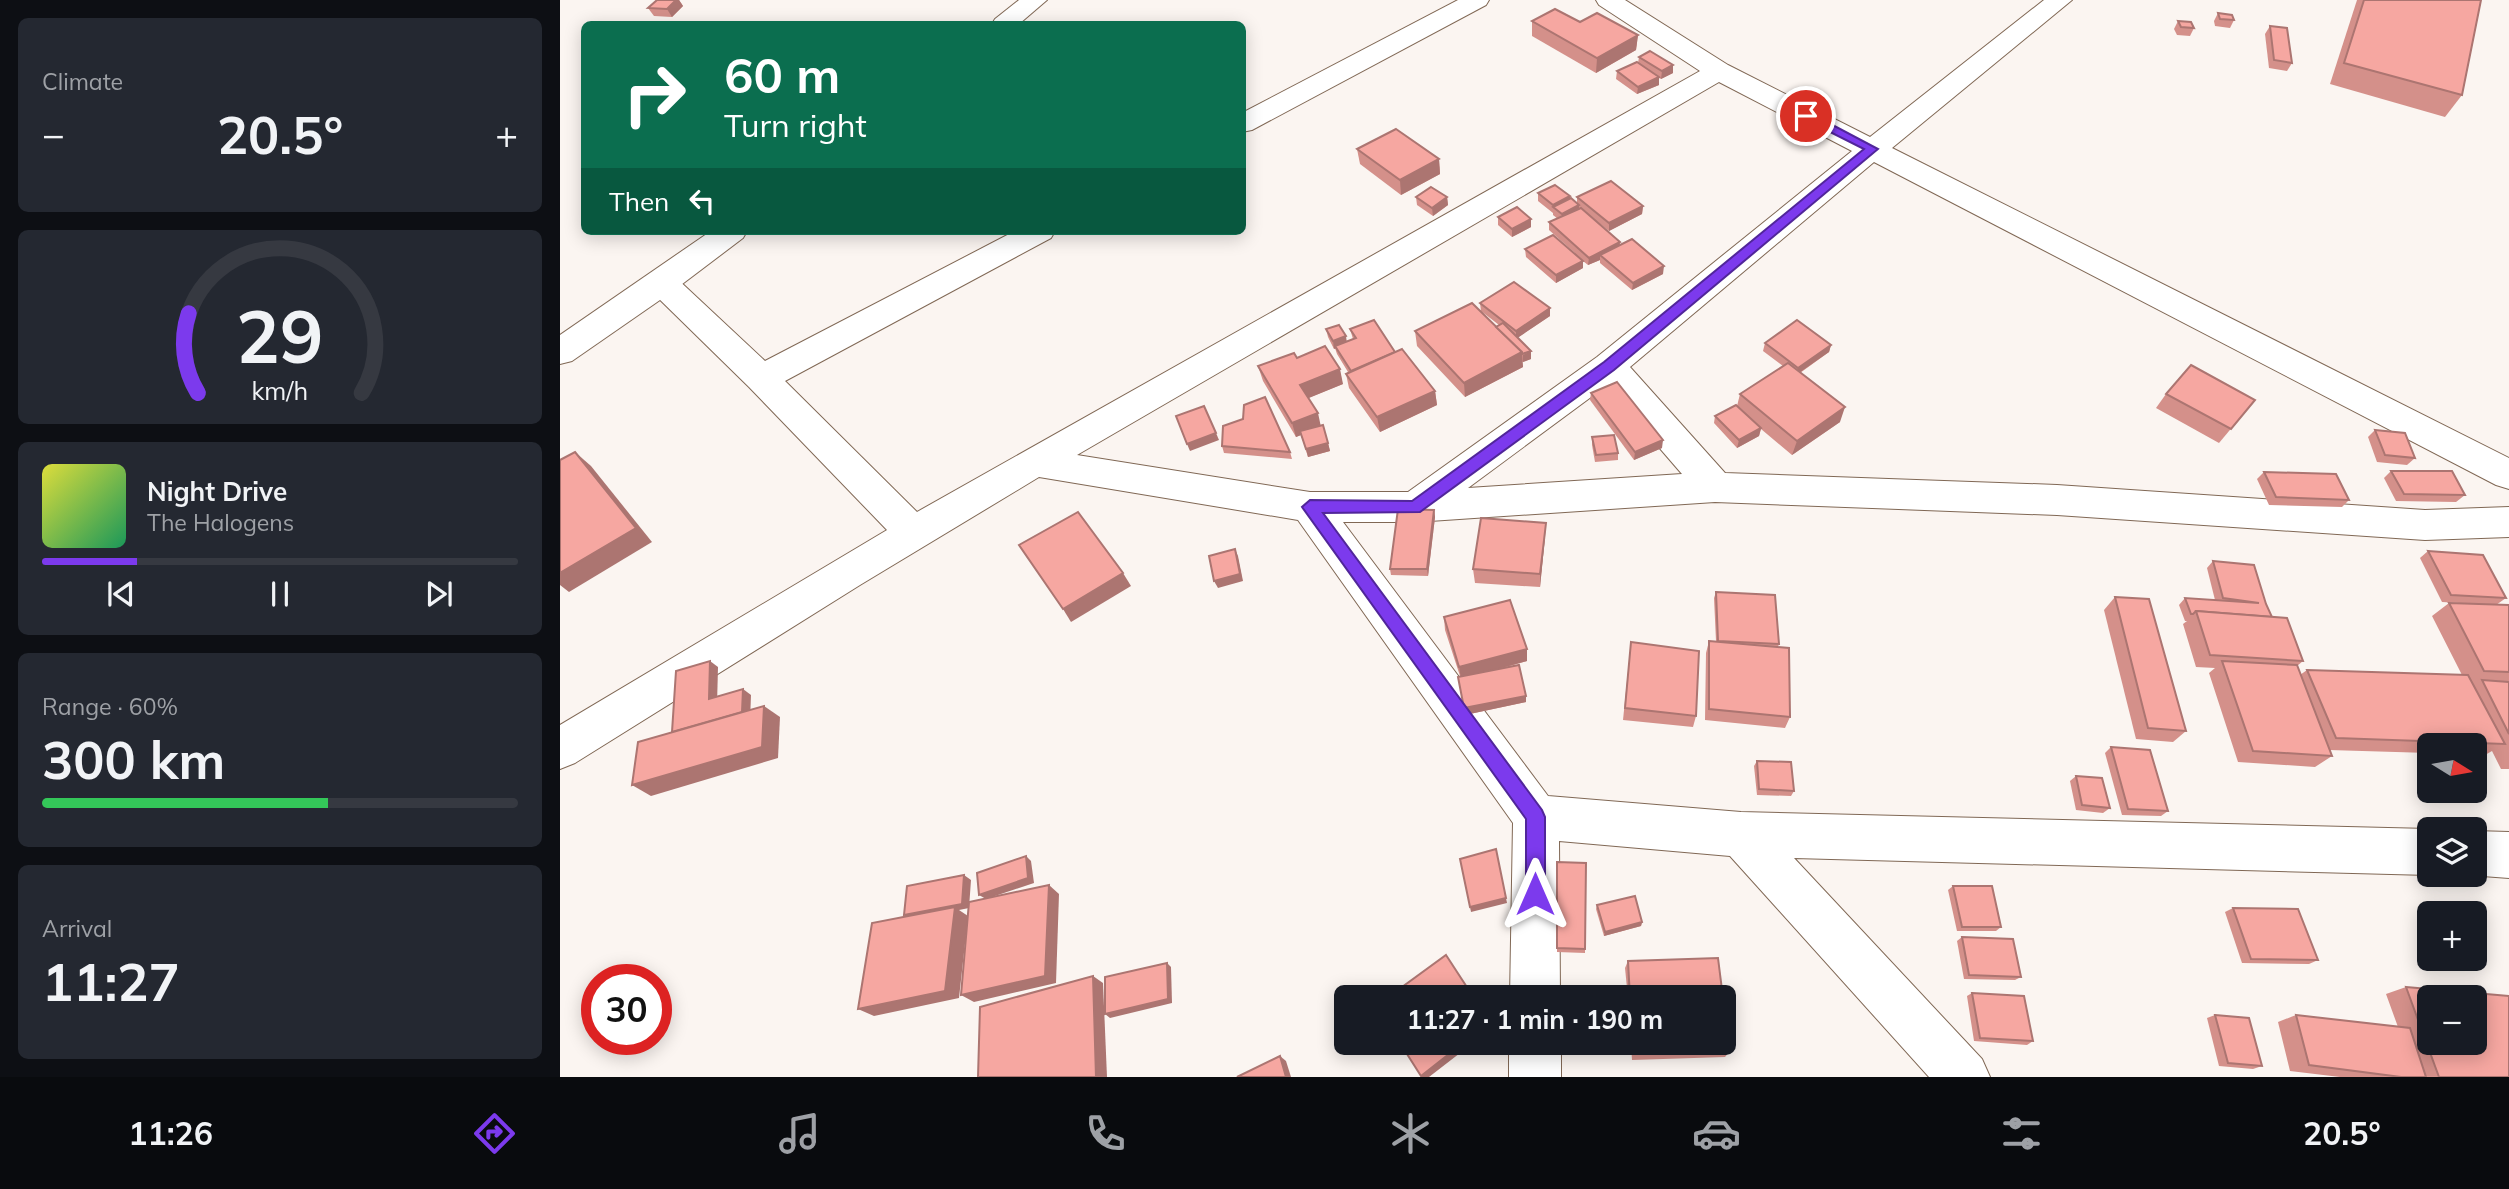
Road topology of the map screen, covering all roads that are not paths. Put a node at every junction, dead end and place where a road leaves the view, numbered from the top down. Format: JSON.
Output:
{"nodes":[{"id":1,"x":1035,"y":0,"type":"edge"},
{"id":2,"x":1477,"y":0,"type":"edge"},
{"id":3,"x":1608,"y":0,"type":"edge"},
{"id":4,"x":2060,"y":0,"type":"edge"},
{"id":5,"x":1008,"y":21,"type":"edge"},
{"id":6,"x":1719,"y":71,"type":"junction"},
{"id":7,"x":1246,"y":122,"type":"edge"},
{"id":8,"x":1872,"y":149,"type":"junction"},
{"id":9,"x":727,"y":235,"type":"edge"},
{"id":10,"x":1032,"y":235,"type":"edge"},
{"id":11,"x":662,"y":283,"type":"junction"},
{"id":12,"x":560,"y":352,"type":"edge"},
{"id":13,"x":1609,"y":366,"type":"junction"},
{"id":14,"x":761,"y":378,"type":"junction"},
{"id":15,"x":1033,"y":463,"type":"junction"},
{"id":16,"x":2509,"y":475,"type":"edge"},
{"id":17,"x":1715,"y":487,"type":"junction"},
{"id":18,"x":1310,"y":507,"type":"junction"},
{"id":19,"x":1415,"y":507,"type":"junction"},
{"id":20,"x":2509,"y":522,"type":"edge"},
{"id":21,"x":914,"y":533,"type":"junction"},
{"id":22,"x":560,"y":749,"type":"edge"},
{"id":23,"x":1536,"y":817,"type":"junction"},
{"id":24,"x":1741,"y":834,"type":"junction"},
{"id":25,"x":2417,"y":852,"type":"edge"},
{"id":26,"x":2487,"y":854,"type":"edge"},
{"id":27,"x":2509,"y":855,"type":"edge"},
{"id":28,"x":1535,"y":985,"type":"edge"},
{"id":29,"x":1535,"y":1055,"type":"edge"},
{"id":30,"x":1967,"y":1076,"type":"edge"},
{"id":31,"x":1535,"y":1077,"type":"edge"}],
"edges":[{"from":1,"to":5,"type":"main road"},
{"from":2,"to":7,"type":"main road"},
{"from":3,"to":6,"type":"main road"},
{"from":4,"to":8,"type":"main road"},
{"from":6,"to":8,"type":"main road"},
{"from":6,"to":15,"type":"main road"},
{"from":8,"to":13,"type":"main road"},
{"from":8,"to":16,"type":"main road"},
{"from":9,"to":11,"type":"main road"},
{"from":10,"to":14,"type":"main road"},
{"from":11,"to":12,"type":"main road"},
{"from":11,"to":14,"type":"main road"},
{"from":13,"to":17,"type":"main road"},
{"from":13,"to":19,"type":"main road"},
{"from":14,"to":21,"type":"main road"},
{"from":15,"to":18,"type":"main road"},
{"from":15,"to":21,"type":"main road"},
{"from":17,"to":19,"type":"main road"},
{"from":17,"to":20,"type":"main road"},
{"from":18,"to":19,"type":"main road"},
{"from":18,"to":23,"type":"main road"},
{"from":21,"to":22,"type":"main road"},
{"from":23,"to":24,"type":"main road"},
{"from":23,"to":28,"type":"main road"},
{"from":24,"to":25,"type":"main road"},
{"from":24,"to":30,"type":"main road"},
{"from":26,"to":27,"type":"main road"},
{"from":29,"to":31,"type":"main road"}]}
